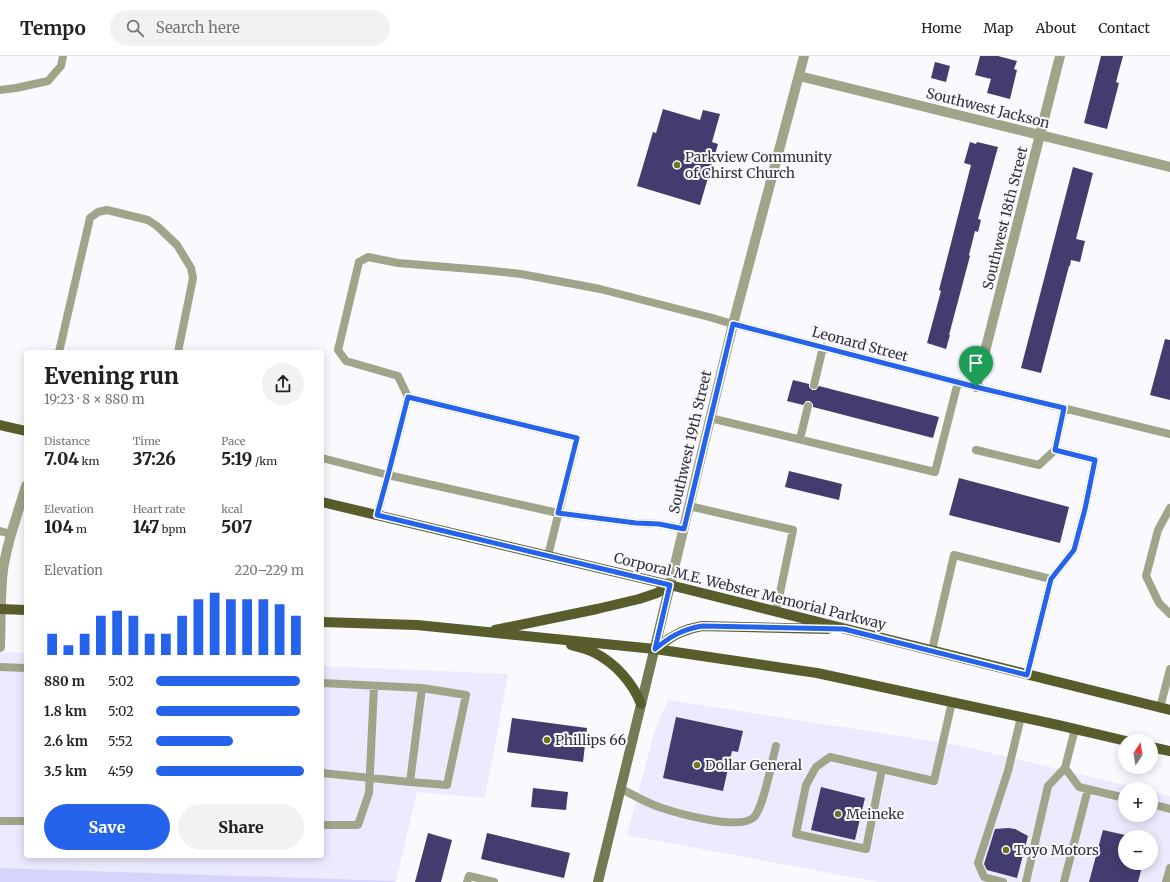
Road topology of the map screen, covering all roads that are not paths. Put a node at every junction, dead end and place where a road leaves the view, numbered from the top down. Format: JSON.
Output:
{"nodes":[{"id":1,"x":63,"y":56,"type":"edge"},
{"id":2,"x":804,"y":56,"type":"edge"},
{"id":3,"x":1060,"y":56,"type":"edge"},
{"id":4,"x":799,"y":76,"type":"junction"},
{"id":5,"x":0,"y":90,"type":"edge"},
{"id":6,"x":1040,"y":136,"type":"junction"},
{"id":7,"x":1170,"y":167,"type":"edge"},
{"id":8,"x":733,"y":324,"type":"junction"},
{"id":9,"x":823,"y":347,"type":"junction"},
{"id":10,"x":59,"y":350,"type":"edge"},
{"id":11,"x":178,"y":350,"type":"edge"},
{"id":12,"x":958,"y":382,"type":"junction"},
{"id":13,"x":814,"y":385,"type":"dead end"},
{"id":14,"x":976,"y":387,"type":"junction"},
{"id":15,"x":408,"y":397,"type":"junction"},
{"id":16,"x":808,"y":406,"type":"dead end"},
{"id":17,"x":1064,"y":408,"type":"junction"},
{"id":18,"x":710,"y":418,"type":"junction"},
{"id":19,"x":0,"y":425,"type":"edge"},
{"id":20,"x":24,"y":431,"type":"edge"},
{"id":21,"x":1170,"y":434,"type":"edge"},
{"id":22,"x":800,"y":439,"type":"junction"},
{"id":23,"x":976,"y":450,"type":"dead end"},
{"id":24,"x":1055,"y":450,"type":"junction"},
{"id":25,"x":324,"y":459,"type":"edge"},
{"id":26,"x":388,"y":475,"type":"junction"},
{"id":27,"x":24,"y":492,"type":"edge"},
{"id":28,"x":324,"y":502,"type":"edge"},
{"id":29,"x":689,"y":506,"type":"junction"},
{"id":30,"x":1170,"y":508,"type":"edge"},
{"id":31,"x":558,"y":513,"type":"junction"},
{"id":32,"x":377,"y":515,"type":"junction"},
{"id":33,"x":684,"y":529,"type":"junction"},
{"id":34,"x":0,"y":531,"type":"edge"},
{"id":35,"x":11,"y":534,"type":"junction"},
{"id":36,"x":548,"y":556,"type":"junction"},
{"id":37,"x":1051,"y":579,"type":"junction"},
{"id":38,"x":670,"y":585,"type":"junction"},
{"id":39,"x":0,"y":610,"type":"edge"},
{"id":40,"x":24,"y":610,"type":"edge"},
{"id":41,"x":776,"y":612,"type":"junction"},
{"id":42,"x":1170,"y":614,"type":"edge"},
{"id":43,"x":324,"y":622,"type":"edge"},
{"id":44,"x":844,"y":629,"type":"junction"},
{"id":45,"x":486,"y":632,"type":"junction"},
{"id":46,"x":552,"y":639,"type":"junction"},
{"id":47,"x":0,"y":647,"type":"edge"},
{"id":48,"x":655,"y":649,"type":"junction"},
{"id":49,"x":932,"y":650,"type":"junction"},
{"id":50,"x":0,"y":667,"type":"edge"},
{"id":51,"x":24,"y":668,"type":"edge"},
{"id":52,"x":1170,"y":669,"type":"edge"},
{"id":53,"x":1027,"y":675,"type":"junction"},
{"id":54,"x":324,"y":683,"type":"edge"},
{"id":55,"x":374,"y":686,"type":"junction"},
{"id":56,"x":422,"y":688,"type":"junction"},
{"id":57,"x":952,"y":702,"type":"junction"},
{"id":58,"x":642,"y":704,"type":"junction"},
{"id":59,"x":1165,"y":709,"type":"edge"},
{"id":60,"x":1021,"y":717,"type":"junction"},
{"id":61,"x":1075,"y":729,"type":"junction"},
{"id":62,"x":1118,"y":739,"type":"edge"},
{"id":63,"x":776,"y":746,"type":"dead end"},
{"id":64,"x":1158,"y":749,"type":"edge"},
{"id":65,"x":1170,"y":752,"type":"edge"},
{"id":66,"x":1065,"y":768,"type":"junction"},
{"id":67,"x":882,"y":769,"type":"junction"},
{"id":68,"x":324,"y":773,"type":"edge"},
{"id":69,"x":370,"y":778,"type":"junction"},
{"id":70,"x":410,"y":782,"type":"junction"},
{"id":71,"x":621,"y":789,"type":"junction"},
{"id":72,"x":1088,"y":789,"type":"junction"},
{"id":73,"x":1118,"y":796,"type":"edge"},
{"id":74,"x":1158,"y":806,"type":"edge"},
{"id":75,"x":1170,"y":809,"type":"edge"},
{"id":76,"x":0,"y":821,"type":"edge"},
{"id":77,"x":24,"y":821,"type":"edge"},
{"id":78,"x":324,"y":825,"type":"edge"},
{"id":79,"x":1170,"y":868,"type":"edge"},
{"id":80,"x":467,"y":882,"type":"edge"},
{"id":81,"x":494,"y":882,"type":"edge"},
{"id":82,"x":598,"y":882,"type":"edge"},
{"id":83,"x":1003,"y":882,"type":"edge"},
{"id":84,"x":1026,"y":882,"type":"edge"},
{"id":85,"x":1064,"y":882,"type":"edge"},
{"id":86,"x":1166,"y":882,"type":"edge"}],
"edges":[{"from":1,"to":5,"type":"lane"},
{"from":2,"to":4,"type":"street","name":"Southwest 19th Street"},
{"from":3,"to":6,"type":"street","name":"Southwest 18th Street"},
{"from":4,"to":6,"type":"street","name":"Southwest Jackson"},
{"from":4,"to":8,"type":"street","name":"Southwest 19th Street"},
{"from":6,"to":7,"type":"street","name":"Southwest Jackson"},
{"from":6,"to":14,"type":"street","name":"Southwest 18th Street"},
{"from":8,"to":9,"type":"lane","name":"Leonard Street"},
{"from":8,"to":15,"type":"lane","name":"Leonard Street"},
{"from":8,"to":18,"type":"street","name":"Southwest 19th Street"},
{"from":9,"to":12,"type":"lane","name":"Leonard Street"},
{"from":9,"to":13,"type":"lane"},
{"from":10,"to":11,"type":"lane"},
{"from":12,"to":14,"type":"lane","name":"Leonard Street"},
{"from":12,"to":22,"type":"lane"},
{"from":14,"to":17,"type":"lane","name":"Leonard Street"},
{"from":15,"to":26,"type":"lane"},
{"from":15,"to":31,"type":"lane"},
{"from":16,"to":22,"type":"lane"},
{"from":17,"to":21,"type":"lane","name":"Leonard Street"},
{"from":17,"to":24,"type":"lane"},
{"from":18,"to":22,"type":"lane"},
{"from":18,"to":29,"type":"street","name":"Southwest 19th Street"},
{"from":19,"to":20,"type":"main road"},
{"from":23,"to":24,"type":"lane"},
{"from":24,"to":37,"type":"lane"},
{"from":25,"to":26,"type":"lane"},
{"from":26,"to":31,"type":"lane"},
{"from":26,"to":32,"type":"lane"},
{"from":27,"to":35,"type":"street"},
{"from":28,"to":32,"type":"main road","name":"Corporal M.E. Webster Memorial Parkway"},
{"from":29,"to":33,"type":"street","name":"Southwest 19th Street"},
{"from":29,"to":41,"type":"lane"},
{"from":30,"to":42,"type":"lane"},
{"from":31,"to":33,"type":"lane"},
{"from":31,"to":36,"type":"lane"},
{"from":32,"to":36,"type":"main road","name":"Corporal M.E. Webster Memorial Parkway"},
{"from":33,"to":38,"type":"street","name":"Southwest 19th Street"},
{"from":34,"to":35,"type":"lane"},
{"from":35,"to":39,"type":"street"},
{"from":36,"to":38,"type":"main road","name":"Corporal M.E. Webster Memorial Parkway"},
{"from":37,"to":49,"type":"lane"},
{"from":37,"to":53,"type":"lane"},
{"from":38,"to":41,"type":"main road","name":"Corporal M.E. Webster Memorial Parkway"},
{"from":38,"to":45,"type":"main road"},
{"from":38,"to":48,"type":"street","name":"Southwest 19th Street"},
{"from":39,"to":40,"type":"main road"},
{"from":39,"to":47,"type":"street"},
{"from":41,"to":44,"type":"main road","name":"Corporal M.E. Webster Memorial Parkway"},
{"from":43,"to":45,"type":"main road"},
{"from":44,"to":48,"type":"main road"},
{"from":44,"to":49,"type":"main road","name":"Corporal M.E. Webster Memorial Parkway"},
{"from":45,"to":46,"type":"main road"},
{"from":46,"to":48,"type":"main road"},
{"from":46,"to":58,"type":"main road"},
{"from":48,"to":57,"type":"main road"},
{"from":48,"to":58,"type":"street","name":"Southwest 19th Street"},
{"from":49,"to":53,"type":"main road","name":"Corporal M.E. Webster Memorial Parkway"},
{"from":50,"to":51,"type":"lane"},
{"from":52,"to":59,"type":"lane"},
{"from":53,"to":59,"type":"main road","name":"Corporal M.E. Webster Memorial Parkway"},
{"from":54,"to":55,"type":"lane"},
{"from":55,"to":56,"type":"lane"},
{"from":55,"to":69,"type":"lane"},
{"from":56,"to":70,"type":"lane"},
{"from":56,"to":70,"type":"lane"},
{"from":57,"to":60,"type":"main road"},
{"from":57,"to":67,"type":"lane"},
{"from":58,"to":71,"type":"street","name":"Southwest 19th Street"},
{"from":60,"to":61,"type":"main road"},
{"from":60,"to":83,"type":"lane"},
{"from":61,"to":62,"type":"main road"},
{"from":61,"to":66,"type":"lane"},
{"from":63,"to":71,"type":"lane"},
{"from":64,"to":65,"type":"main road"},
{"from":66,"to":72,"type":"lane"},
{"from":66,"to":84,"type":"lane"},
{"from":67,"to":67,"type":"lane"},
{"from":68,"to":69,"type":"lane"},
{"from":69,"to":70,"type":"lane"},
{"from":69,"to":78,"type":"lane"},
{"from":71,"to":82,"type":"street","name":"Southwest 19th Street"},
{"from":72,"to":73,"type":"lane"},
{"from":72,"to":85,"type":"lane"},
{"from":74,"to":75,"type":"lane"},
{"from":76,"to":77,"type":"lane"},
{"from":79,"to":86,"type":"lane"},
{"from":80,"to":81,"type":"lane"}]}
